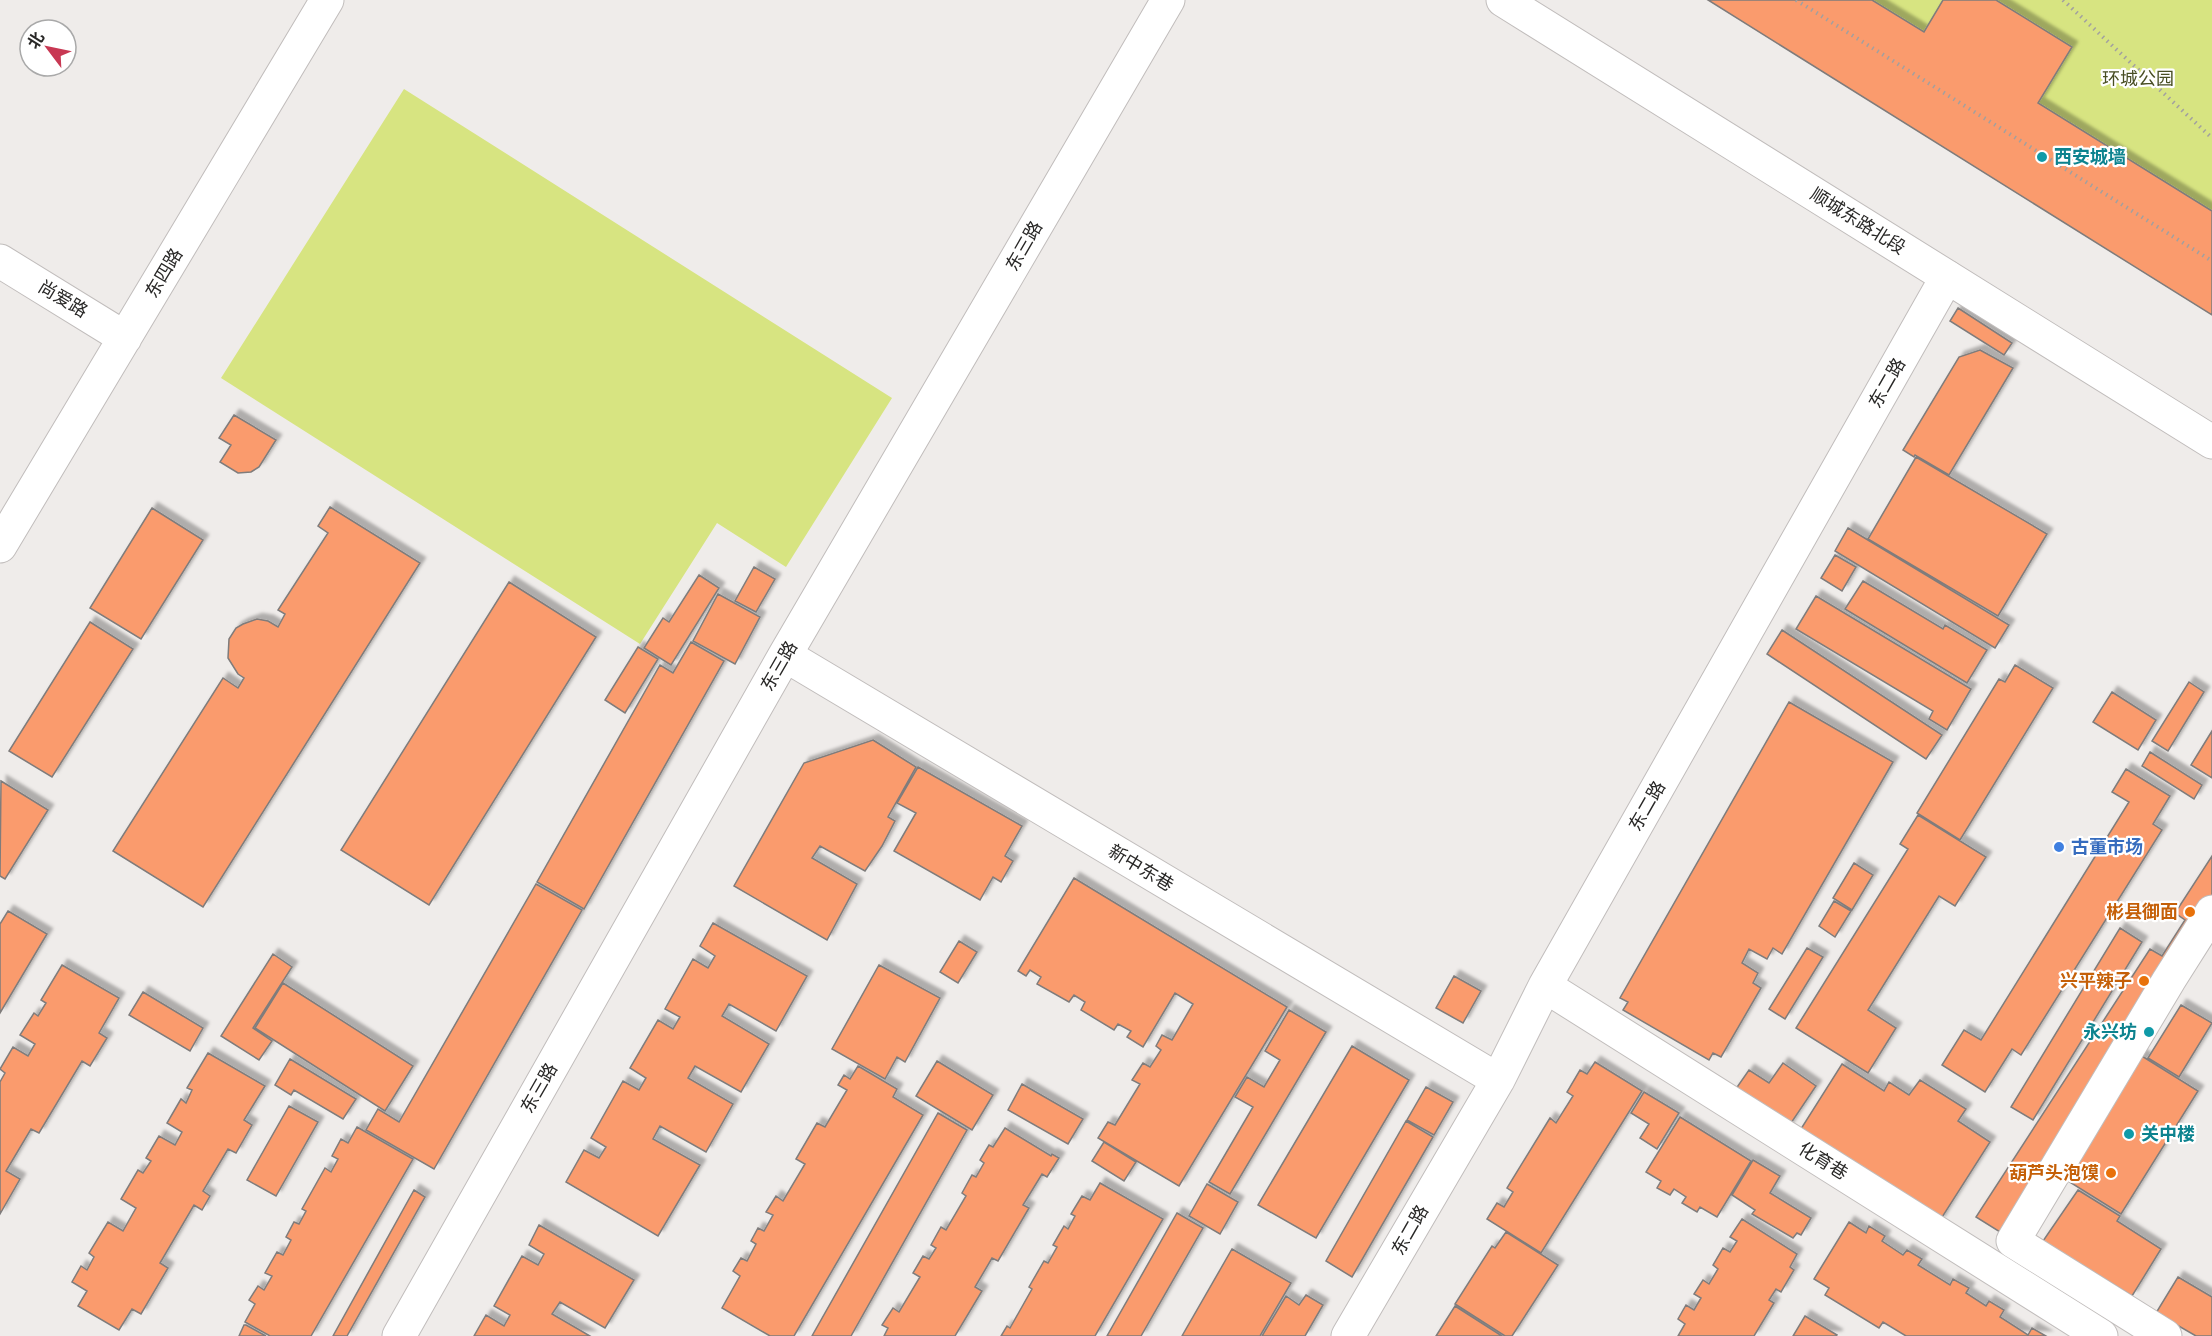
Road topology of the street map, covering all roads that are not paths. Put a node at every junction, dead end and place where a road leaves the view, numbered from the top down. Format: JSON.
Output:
{"nodes":[{"id":1,"x":327,"y":0,"type":"edge"},
{"id":2,"x":1168,"y":0,"type":"edge"},
{"id":3,"x":1503,"y":0,"type":"edge"},
{"id":4,"x":0,"y":261,"type":"edge"},
{"id":5,"x":1947,"y":277,"type":"junction"},
{"id":6,"x":125,"y":338,"type":"junction"},
{"id":7,"x":2212,"y":442,"type":"edge"},
{"id":8,"x":0,"y":546,"type":"edge"},
{"id":9,"x":785,"y":656,"type":"junction"},
{"id":10,"x":2212,"y":912,"type":"edge"},
{"id":11,"x":1545,"y":986,"type":"junction"},
{"id":12,"x":1498,"y":1080,"type":"junction"},
{"id":13,"x":399,"y":1336,"type":"edge"},
{"id":14,"x":1348,"y":1336,"type":"edge"},
{"id":15,"x":2102,"y":1336,"type":"edge"},
{"id":16,"x":2165,"y":1336,"type":"edge"}],
"edges":[{"from":1,"to":6,"type":"street","name":"东四路"},
{"from":2,"to":9,"type":"street","name":"东三路"},
{"from":3,"to":5,"type":"street","name":"顺城东路北段"},
{"from":4,"to":6,"type":"street","name":"尚爱路"},
{"from":5,"to":7,"type":"street","name":"顺城东路北段"},
{"from":5,"to":11,"type":"street","name":"东二路"},
{"from":6,"to":8,"type":"street","name":"东四路"},
{"from":9,"to":12,"type":"street","name":"新中东巷"},
{"from":9,"to":13,"type":"street","name":"东三路"},
{"from":10,"to":16,"type":"street"},
{"from":11,"to":12,"type":"street","name":"东二路"},
{"from":11,"to":15,"type":"street","name":"化育巷"},
{"from":12,"to":14,"type":"street","name":"东二路"}]}
